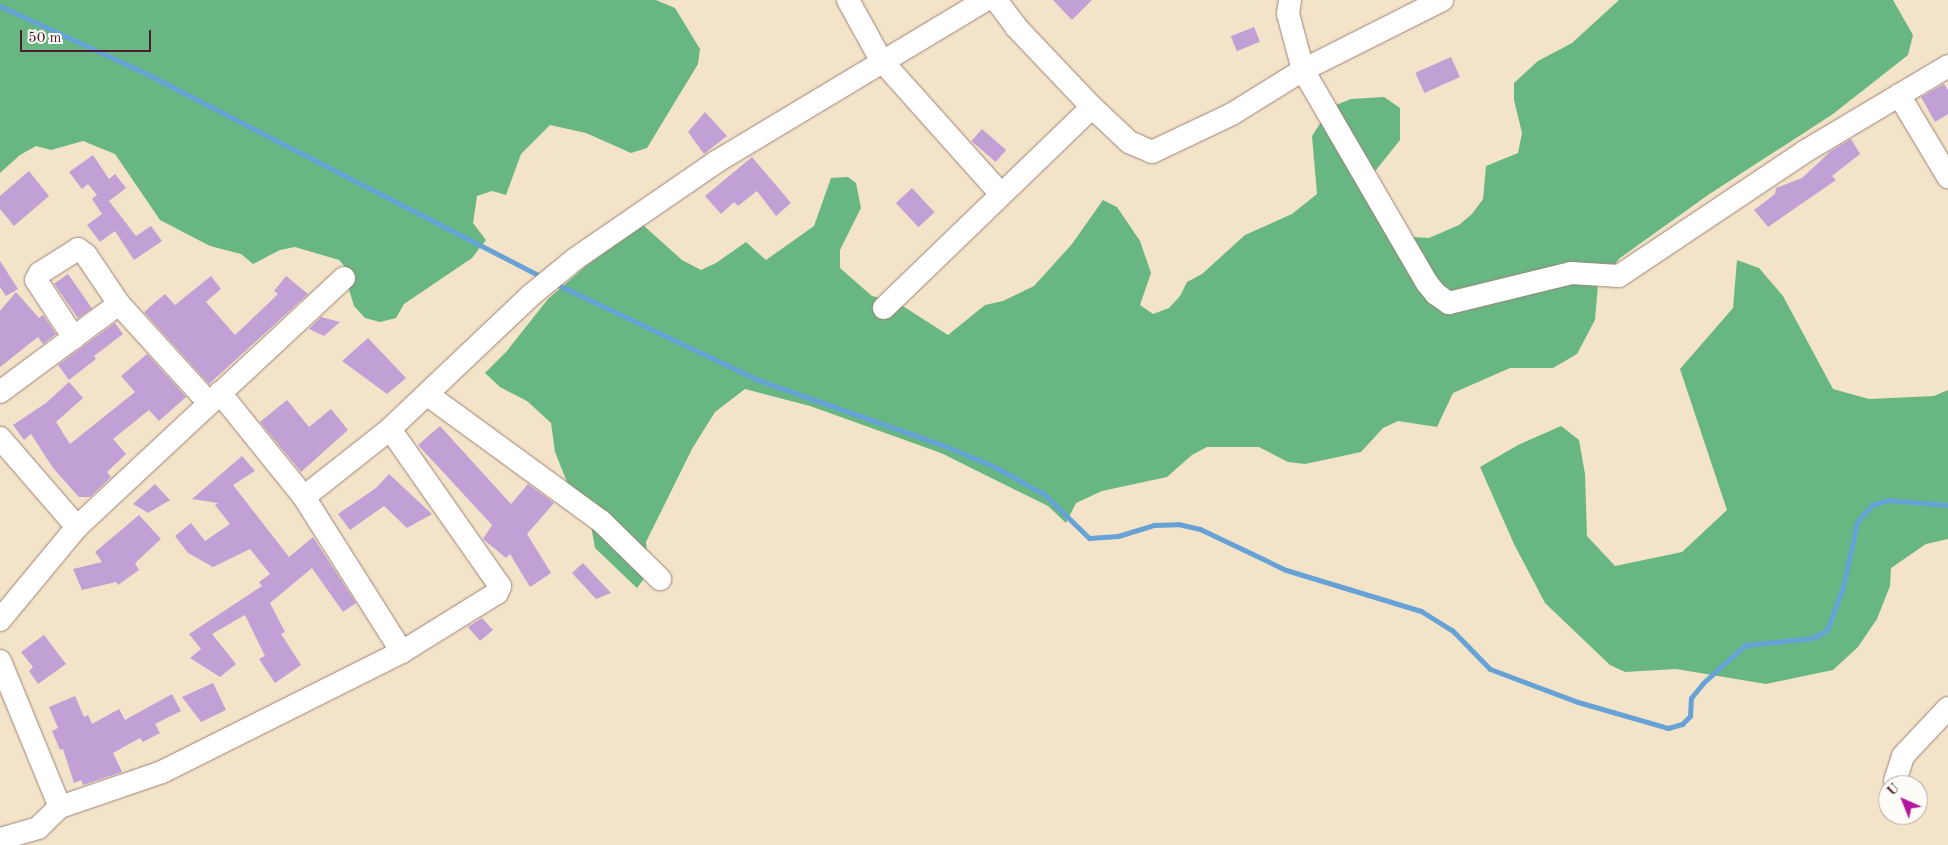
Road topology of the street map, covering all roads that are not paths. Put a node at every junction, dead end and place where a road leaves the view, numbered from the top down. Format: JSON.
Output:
{"nodes":[{"id":1,"x":848,"y":0,"type":"edge"},
{"id":2,"x":986,"y":0,"type":"edge"},
{"id":3,"x":996,"y":0,"type":"edge"},
{"id":4,"x":1290,"y":0,"type":"edge"},
{"id":5,"x":1442,"y":0,"type":"edge"},
{"id":6,"x":881,"y":60,"type":"junction"},
{"id":7,"x":1948,"y":66,"type":"edge"},
{"id":8,"x":1303,"y":70,"type":"junction"},
{"id":9,"x":1899,"y":95,"type":"junction"},
{"id":10,"x":1092,"y":107,"type":"junction"},
{"id":11,"x":1948,"y":177,"type":"edge"},
{"id":12,"x":1001,"y":194,"type":"junction"},
{"id":13,"x":344,"y":278,"type":"dead end"},
{"id":14,"x":119,"y":304,"type":"junction"},
{"id":15,"x":884,"y":308,"type":"dead end"},
{"id":16,"x":74,"y":338,"type":"junction"},
{"id":17,"x":0,"y":392,"type":"edge"},
{"id":18,"x":428,"y":395,"type":"junction"},
{"id":19,"x":215,"y":398,"type":"junction"},
{"id":20,"x":390,"y":429,"type":"junction"},
{"id":21,"x":0,"y":438,"type":"edge"},
{"id":22,"x":304,"y":497,"type":"junction"},
{"id":23,"x":77,"y":527,"type":"junction"},
{"id":24,"x":660,"y":579,"type":"dead end"},
{"id":25,"x":0,"y":620,"type":"edge"},
{"id":26,"x":402,"y":652,"type":"junction"},
{"id":27,"x":0,"y":661,"type":"edge"},
{"id":28,"x":1948,"y":708,"type":"edge"},
{"id":29,"x":1897,"y":775,"type":"edge"},
{"id":30,"x":60,"y":807,"type":"junction"},
{"id":31,"x":0,"y":839,"type":"edge"}],
"edges":[{"from":1,"to":6,"type":"street"},
{"from":2,"to":6,"type":"street"},
{"from":3,"to":10,"type":"street"},
{"from":4,"to":8,"type":"street"},
{"from":5,"to":8,"type":"street"},
{"from":6,"to":12,"type":"street"},
{"from":6,"to":18,"type":"street"},
{"from":7,"to":9,"type":"street"},
{"from":8,"to":9,"type":"street"},
{"from":8,"to":10,"type":"street"},
{"from":9,"to":11,"type":"street"},
{"from":10,"to":12,"type":"street"},
{"from":12,"to":15,"type":"street"},
{"from":13,"to":19,"type":"street"},
{"from":14,"to":16,"type":"street"},
{"from":14,"to":16,"type":"street"},
{"from":14,"to":19,"type":"street"},
{"from":16,"to":17,"type":"street"},
{"from":18,"to":20,"type":"street"},
{"from":18,"to":24,"type":"street"},
{"from":19,"to":22,"type":"street"},
{"from":19,"to":23,"type":"street"},
{"from":20,"to":22,"type":"street"},
{"from":20,"to":26,"type":"street"},
{"from":21,"to":23,"type":"street"},
{"from":22,"to":26,"type":"street"},
{"from":23,"to":25,"type":"street"},
{"from":26,"to":30,"type":"street"},
{"from":27,"to":30,"type":"street"},
{"from":28,"to":29,"type":"street"},
{"from":30,"to":31,"type":"street"}]}
